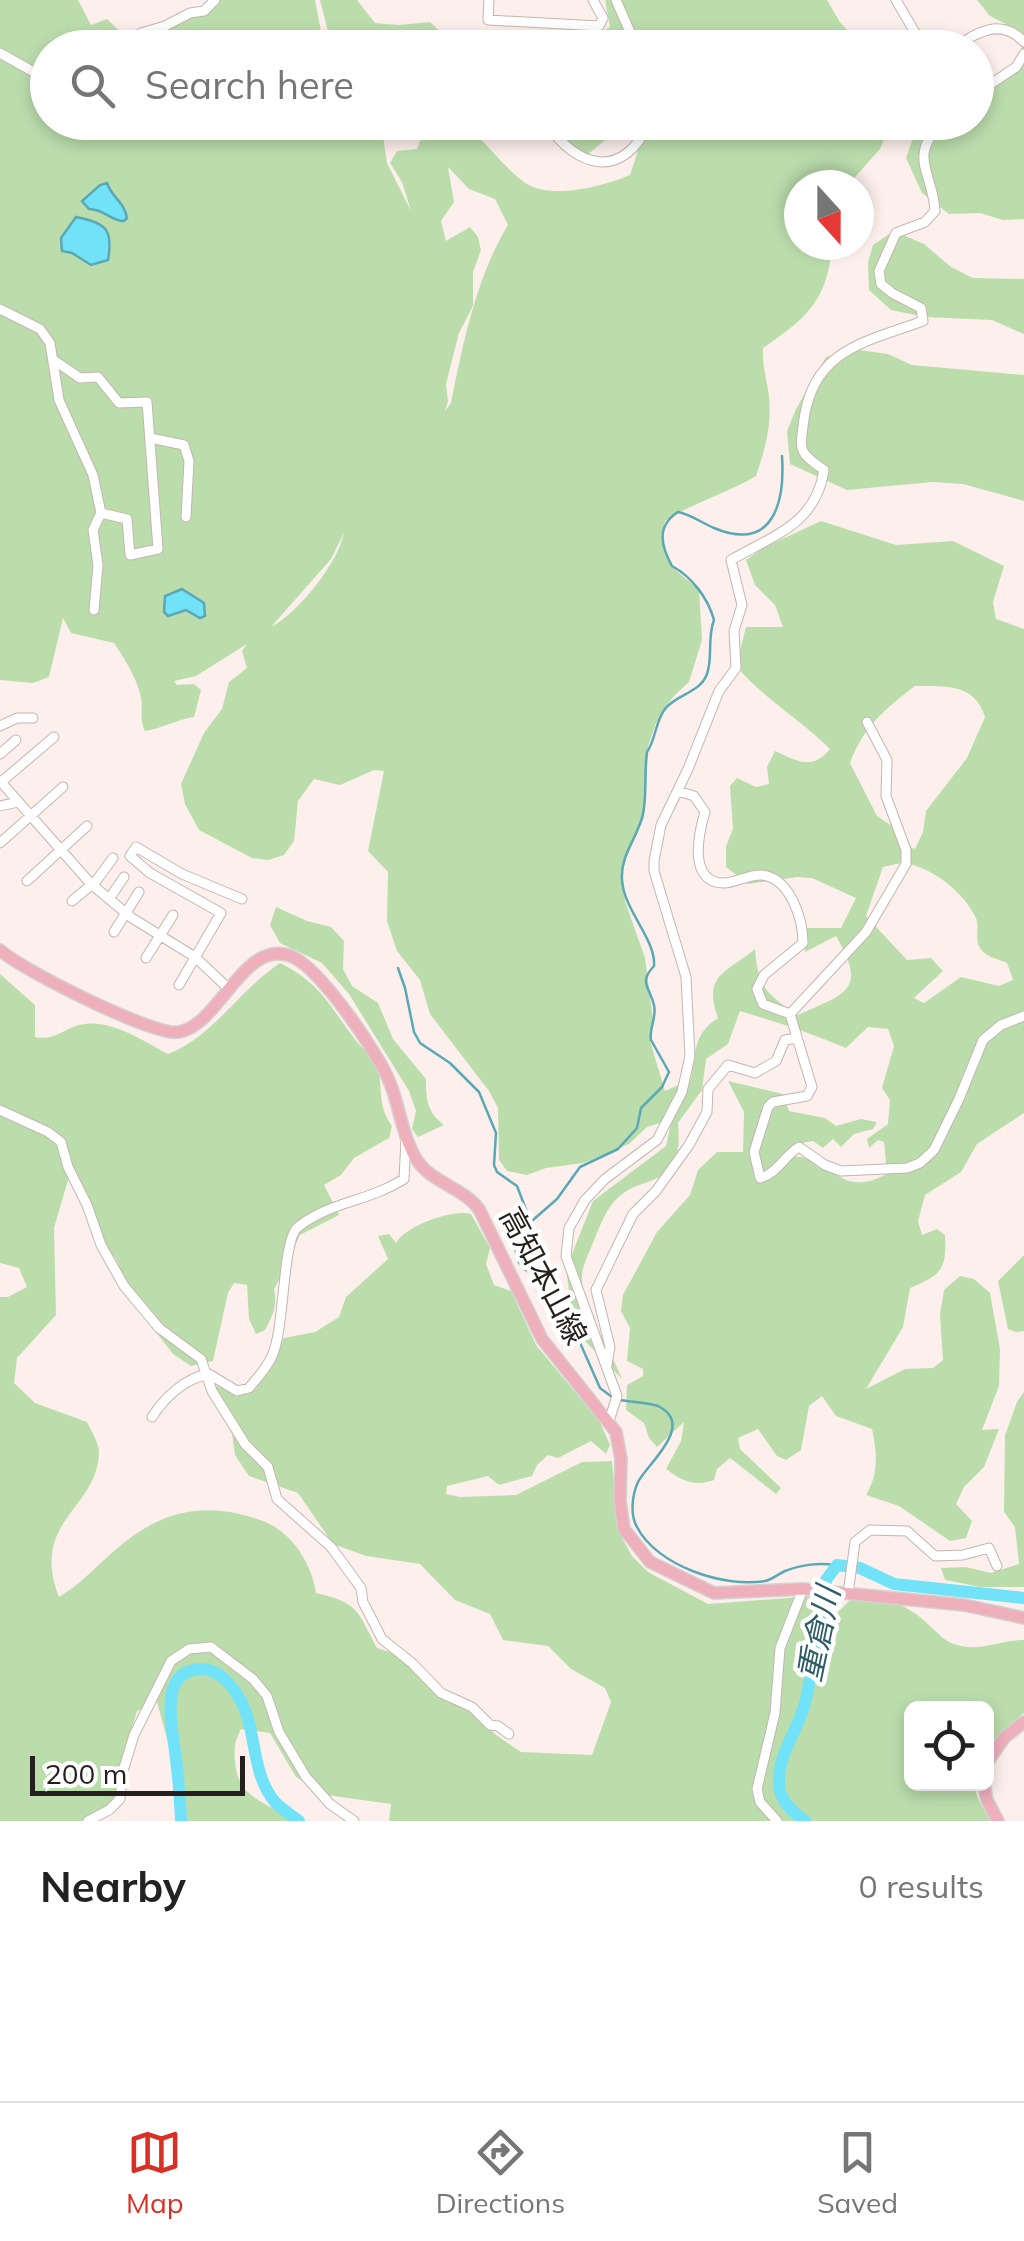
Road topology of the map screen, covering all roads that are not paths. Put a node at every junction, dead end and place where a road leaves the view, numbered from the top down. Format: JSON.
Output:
{"nodes":[{"id":1,"x":215,"y":0,"type":"edge"},
{"id":2,"x":489,"y":0,"type":"edge"},
{"id":3,"x":594,"y":0,"type":"edge"},
{"id":4,"x":616,"y":0,"type":"edge"},
{"id":5,"x":896,"y":0,"type":"edge"},
{"id":6,"x":149,"y":30,"type":"edge"},
{"id":7,"x":629,"y":30,"type":"edge"},
{"id":8,"x":914,"y":30,"type":"edge"},
{"id":9,"x":990,"y":30,"type":"edge"},
{"id":10,"x":1024,"y":42,"type":"edge"},
{"id":11,"x":0,"y":53,"type":"edge"},
{"id":12,"x":1022,"y":62,"type":"edge"},
{"id":13,"x":30,"y":70,"type":"edge"},
{"id":14,"x":994,"y":81,"type":"edge"},
{"id":15,"x":560,"y":140,"type":"edge"},
{"id":16,"x":640,"y":140,"type":"edge"},
{"id":17,"x":927,"y":140,"type":"edge"},
{"id":18,"x":0,"y":309,"type":"edge"},
{"id":19,"x":55,"y":361,"type":"junction"},
{"id":20,"x":150,"y":438,"type":"junction"},
{"id":21,"x":101,"y":513,"type":"junction"},
{"id":22,"x":186,"y":516,"type":"dead end"},
{"id":23,"x":94,"y":610,"type":"dead end"},
{"id":24,"x":33,"y":718,"type":"dead end"},
{"id":25,"x":867,"y":722,"type":"dead end"},
{"id":26,"x":0,"y":726,"type":"edge"},
{"id":27,"x":54,"y":737,"type":"dead end"},
{"id":28,"x":16,"y":740,"type":"dead end"},
{"id":29,"x":0,"y":754,"type":"edge"},
{"id":30,"x":0,"y":782,"type":"edge"},
{"id":31,"x":62,"y":786,"type":"dead end"},
{"id":32,"x":678,"y":791,"type":"junction"},
{"id":33,"x":18,"y":802,"type":"junction"},
{"id":34,"x":0,"y":806,"type":"edge"},
{"id":35,"x":30,"y":815,"type":"junction"},
{"id":36,"x":87,"y":826,"type":"dead end"},
{"id":37,"x":0,"y":844,"type":"edge"},
{"id":38,"x":60,"y":850,"type":"junction"},
{"id":39,"x":113,"y":858,"type":"dead end"},
{"id":40,"x":124,"y":878,"type":"dead end"},
{"id":41,"x":27,"y":881,"type":"dead end"},
{"id":42,"x":91,"y":884,"type":"junction"},
{"id":43,"x":139,"y":892,"type":"dead end"},
{"id":44,"x":109,"y":899,"type":"junction"},
{"id":45,"x":242,"y":899,"type":"dead end"},
{"id":46,"x":72,"y":901,"type":"dead end"},
{"id":47,"x":126,"y":914,"type":"junction"},
{"id":48,"x":173,"y":915,"type":"dead end"},
{"id":49,"x":114,"y":932,"type":"dead end"},
{"id":50,"x":160,"y":938,"type":"junction"},
{"id":51,"x":0,"y":950,"type":"edge"},
{"id":52,"x":146,"y":958,"type":"dead end"},
{"id":53,"x":195,"y":958,"type":"junction"},
{"id":54,"x":179,"y":984,"type":"dead end"},
{"id":55,"x":229,"y":989,"type":"junction"},
{"id":56,"x":790,"y":1014,"type":"junction"},
{"id":57,"x":1024,"y":1016,"type":"edge"},
{"id":58,"x":797,"y":1038,"type":"junction"},
{"id":59,"x":0,"y":1110,"type":"edge"},
{"id":60,"x":407,"y":1134,"type":"junction"},
{"id":61,"x":606,"y":1368,"type":"junction"},
{"id":62,"x":209,"y":1374,"type":"junction"},
{"id":63,"x":152,"y":1417,"type":"dead end"},
{"id":64,"x":609,"y":1422,"type":"junction"},
{"id":65,"x":997,"y":1566,"type":"dead end"},
{"id":66,"x":807,"y":1590,"type":"junction"},
{"id":67,"x":842,"y":1593,"type":"junction"},
{"id":68,"x":1024,"y":1618,"type":"edge"},
{"id":69,"x":1024,"y":1722,"type":"edge"},
{"id":70,"x":510,"y":1734,"type":"dead end"},
{"id":71,"x":994,"y":1752,"type":"edge"},
{"id":72,"x":985,"y":1791,"type":"edge"},
{"id":73,"x":88,"y":1821,"type":"edge"},
{"id":74,"x":354,"y":1821,"type":"edge"},
{"id":75,"x":777,"y":1821,"type":"edge"},
{"id":76,"x":998,"y":1821,"type":"edge"}],
"edges":[{"from":1,"to":6,"type":"street"},
{"from":2,"to":3,"type":"street"},
{"from":4,"to":7,"type":"street"},
{"from":5,"to":8,"type":"street"},
{"from":9,"to":10,"type":"street"},
{"from":11,"to":13,"type":"street"},
{"from":12,"to":14,"type":"street"},
{"from":15,"to":16,"type":"street"},
{"from":17,"to":32,"type":"street"},
{"from":18,"to":19,"type":"street"},
{"from":19,"to":20,"type":"street"},
{"from":19,"to":21,"type":"street"},
{"from":20,"to":21,"type":"street"},
{"from":20,"to":22,"type":"street"},
{"from":21,"to":23,"type":"street"},
{"from":24,"to":26,"type":"street"},
{"from":25,"to":56,"type":"street"},
{"from":27,"to":30,"type":"street"},
{"from":28,"to":29,"type":"street"},
{"from":30,"to":33,"type":"street"},
{"from":31,"to":35,"type":"street"},
{"from":32,"to":56,"type":"street"},
{"from":32,"to":61,"type":"street"},
{"from":33,"to":34,"type":"street"},
{"from":33,"to":35,"type":"street"},
{"from":35,"to":37,"type":"street"},
{"from":35,"to":38,"type":"street"},
{"from":36,"to":38,"type":"street"},
{"from":38,"to":41,"type":"street"},
{"from":38,"to":42,"type":"street"},
{"from":39,"to":42,"type":"street"},
{"from":40,"to":44,"type":"street"},
{"from":42,"to":44,"type":"street"},
{"from":42,"to":46,"type":"street"},
{"from":43,"to":47,"type":"street"},
{"from":44,"to":47,"type":"street"},
{"from":45,"to":53,"type":"street"},
{"from":47,"to":49,"type":"street"},
{"from":47,"to":50,"type":"street"},
{"from":48,"to":50,"type":"street"},
{"from":50,"to":52,"type":"street"},
{"from":50,"to":53,"type":"street"},
{"from":51,"to":55,"type":"main road","name":"高知本山線"},
{"from":53,"to":54,"type":"street"},
{"from":53,"to":55,"type":"street"},
{"from":55,"to":60,"type":"main road","name":"高知本山線"},
{"from":56,"to":58,"type":"street"},
{"from":57,"to":58,"type":"street"},
{"from":58,"to":61,"type":"street"},
{"from":59,"to":62,"type":"street"},
{"from":60,"to":62,"type":"street"},
{"from":60,"to":64,"type":"main road","name":"高知本山線"},
{"from":61,"to":64,"type":"street"},
{"from":62,"to":63,"type":"street"},
{"from":62,"to":70,"type":"street"},
{"from":64,"to":66,"type":"main road","name":"高知本山線"},
{"from":65,"to":67,"type":"street"},
{"from":66,"to":67,"type":"main road","name":"高知本山線"},
{"from":66,"to":75,"type":"street"},
{"from":67,"to":68,"type":"main road","name":"高知本山線"},
{"from":69,"to":71,"type":"main road"},
{"from":72,"to":76,"type":"main road"},
{"from":73,"to":74,"type":"street"}]}
